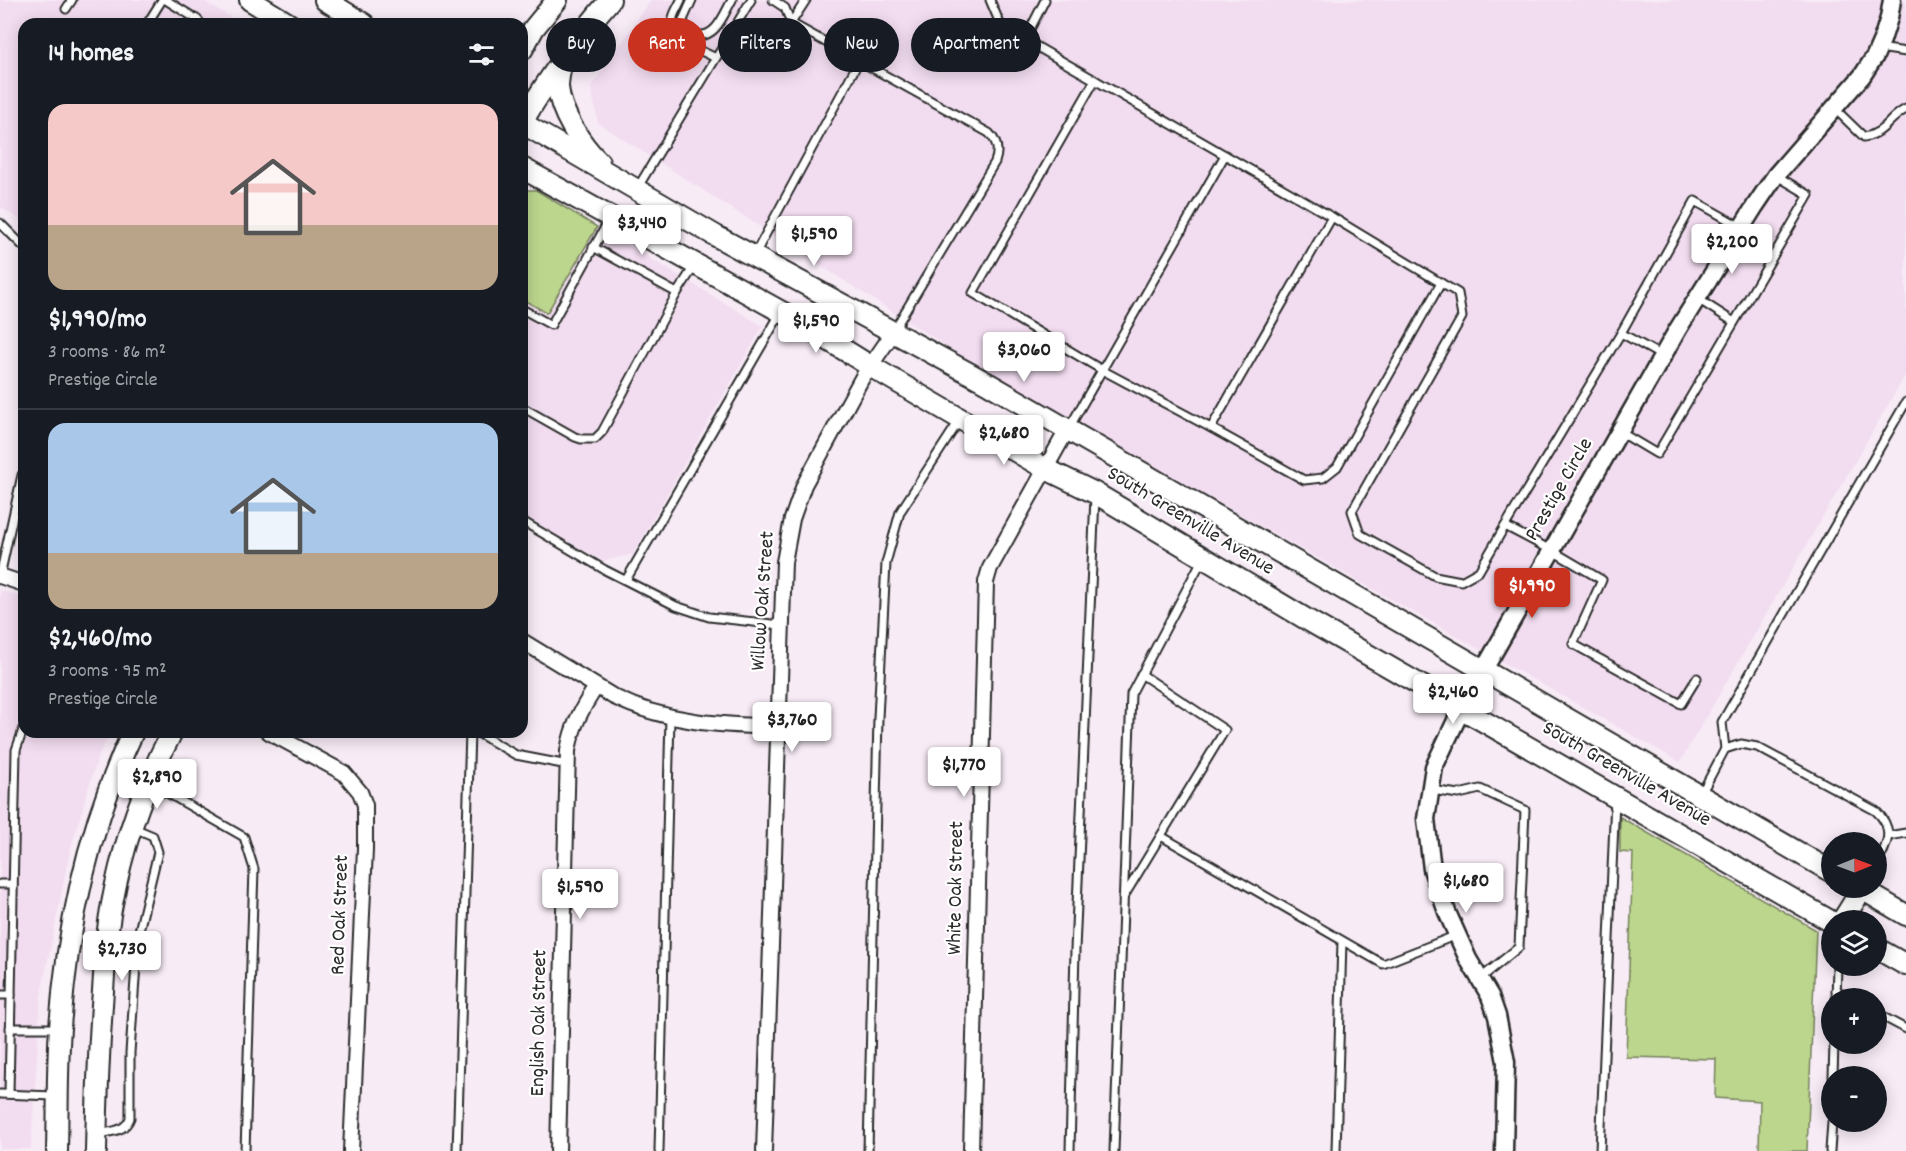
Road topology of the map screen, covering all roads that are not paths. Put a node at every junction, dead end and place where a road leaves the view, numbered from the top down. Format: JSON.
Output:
{"nodes":[{"id":1,"x":72,"y":0,"type":"edge"},
{"id":2,"x":164,"y":0,"type":"edge"},
{"id":3,"x":250,"y":0,"type":"edge"},
{"id":4,"x":325,"y":0,"type":"edge"},
{"id":5,"x":557,"y":0,"type":"edge"},
{"id":6,"x":610,"y":0,"type":"edge"},
{"id":7,"x":681,"y":0,"type":"edge"},
{"id":8,"x":692,"y":0,"type":"edge"},
{"id":9,"x":732,"y":0,"type":"edge"},
{"id":10,"x":751,"y":0,"type":"edge"},
{"id":11,"x":773,"y":0,"type":"edge"},
{"id":12,"x":806,"y":0,"type":"edge"},
{"id":13,"x":990,"y":0,"type":"edge"},
{"id":14,"x":1045,"y":0,"type":"edge"},
{"id":15,"x":1892,"y":0,"type":"edge"},
{"id":16,"x":66,"y":9,"type":"dead end"},
{"id":17,"x":151,"y":18,"type":"edge"},
{"id":18,"x":195,"y":18,"type":"edge"},
{"id":19,"x":279,"y":18,"type":"edge"},
{"id":20,"x":354,"y":18,"type":"edge"},
{"id":21,"x":594,"y":18,"type":"edge"},
{"id":22,"x":789,"y":18,"type":"edge"},
{"id":23,"x":794,"y":18,"type":"edge"},
{"id":24,"x":998,"y":18,"type":"edge"},
{"id":25,"x":1036,"y":18,"type":"edge"},
{"id":26,"x":528,"y":39,"type":"edge"},
{"id":27,"x":1041,"y":48,"type":"edge"},
{"id":28,"x":1878,"y":48,"type":"junction"},
{"id":29,"x":1906,"y":52,"type":"edge"},
{"id":30,"x":716,"y":58,"type":"junction"},
{"id":31,"x":554,"y":72,"type":"edge"},
{"id":32,"x":559,"y":72,"type":"edge"},
{"id":33,"x":853,"y":72,"type":"edge"},
{"id":34,"x":879,"y":72,"type":"edge"},
{"id":35,"x":1095,"y":80,"type":"junction"},
{"id":36,"x":1834,"y":108,"type":"junction"},
{"id":37,"x":1906,"y":109,"type":"edge"},
{"id":38,"x":528,"y":113,"type":"edge"},
{"id":39,"x":528,"y":126,"type":"edge"},
{"id":40,"x":1225,"y":155,"type":"junction"},
{"id":41,"x":528,"y":171,"type":"edge"},
{"id":42,"x":1776,"y":175,"type":"junction"},
{"id":43,"x":616,"y":179,"type":"junction"},
{"id":44,"x":636,"y":190,"type":"junction"},
{"id":45,"x":610,"y":217,"type":"junction"},
{"id":46,"x":1332,"y":218,"type":"junction"},
{"id":47,"x":0,"y":223,"type":"edge"},
{"id":48,"x":1742,"y":227,"type":"junction"},
{"id":49,"x":18,"y":241,"type":"edge"},
{"id":50,"x":594,"y":247,"type":"junction"},
{"id":51,"x":754,"y":256,"type":"junction"},
{"id":52,"x":696,"y":264,"type":"junction"},
{"id":53,"x":1441,"y":284,"type":"junction"},
{"id":54,"x":677,"y":293,"type":"junction"},
{"id":55,"x":1697,"y":299,"type":"junction"},
{"id":56,"x":781,"y":311,"type":"junction"},
{"id":57,"x":528,"y":312,"type":"edge"},
{"id":58,"x":1734,"y":322,"type":"junction"},
{"id":59,"x":893,"y":333,"type":"junction"},
{"id":60,"x":1621,"y":333,"type":"junction"},
{"id":61,"x":1662,"y":356,"type":"junction"},
{"id":62,"x":870,"y":366,"type":"junction"},
{"id":63,"x":1102,"y":370,"type":"junction"},
{"id":64,"x":1906,"y":402,"type":"edge"},
{"id":65,"x":528,"y":410,"type":"edge"},
{"id":66,"x":960,"y":419,"type":"junction"},
{"id":67,"x":1211,"y":428,"type":"junction"},
{"id":68,"x":1067,"y":430,"type":"junction"},
{"id":69,"x":1620,"y":432,"type":"junction"},
{"id":70,"x":1046,"y":469,"type":"junction"},
{"id":71,"x":18,"y":493,"type":"edge"},
{"id":72,"x":1095,"y":493,"type":"junction"},
{"id":73,"x":528,"y":524,"type":"edge"},
{"id":74,"x":1505,"y":526,"type":"junction"},
{"id":75,"x":1551,"y":550,"type":"junction"},
{"id":76,"x":1203,"y":558,"type":"junction"},
{"id":77,"x":0,"y":576,"type":"edge"},
{"id":78,"x":626,"y":580,"type":"junction"},
{"id":79,"x":18,"y":582,"type":"edge"},
{"id":80,"x":782,"y":626,"type":"junction"},
{"id":81,"x":528,"y":645,"type":"edge"},
{"id":82,"x":1483,"y":671,"type":"junction"},
{"id":83,"x":1141,"y":674,"type":"junction"},
{"id":84,"x":1697,"y":678,"type":"dead end"},
{"id":85,"x":596,"y":687,"type":"junction"},
{"id":86,"x":1462,"y":708,"type":"junction"},
{"id":87,"x":670,"y":717,"type":"junction"},
{"id":88,"x":777,"y":727,"type":"junction"},
{"id":89,"x":20,"y":738,"type":"edge"},
{"id":90,"x":130,"y":738,"type":"edge"},
{"id":91,"x":169,"y":738,"type":"edge"},
{"id":92,"x":280,"y":738,"type":"edge"},
{"id":93,"x":470,"y":738,"type":"edge"},
{"id":94,"x":486,"y":738,"type":"edge"},
{"id":95,"x":1725,"y":749,"type":"junction"},
{"id":96,"x":568,"y":765,"type":"junction"},
{"id":97,"x":146,"y":785,"type":"junction"},
{"id":98,"x":1431,"y":790,"type":"junction"},
{"id":99,"x":1615,"y":796,"type":"junction"},
{"id":100,"x":1700,"y":796,"type":"junction"},
{"id":101,"x":99,"y":815,"type":"junction"},
{"id":102,"x":131,"y":827,"type":"junction"},
{"id":103,"x":1906,"y":833,"type":"edge"},
{"id":104,"x":1161,"y":836,"type":"junction"},
{"id":105,"x":1888,"y":836,"type":"junction"},
{"id":106,"x":1887,"y":845,"type":"edge"},
{"id":107,"x":1821,"y":866,"type":"edge"},
{"id":108,"x":0,"y":884,"type":"edge"},
{"id":109,"x":13,"y":884,"type":"junction"},
{"id":110,"x":1878,"y":898,"type":"edge"},
{"id":111,"x":1123,"y":899,"type":"junction"},
{"id":112,"x":1906,"y":915,"type":"edge"},
{"id":113,"x":1821,"y":916,"type":"edge"},
{"id":114,"x":1457,"y":935,"type":"junction"},
{"id":115,"x":1342,"y":941,"type":"junction"},
{"id":116,"x":1887,"y":954,"type":"edge"},
{"id":117,"x":1906,"y":965,"type":"edge"},
{"id":118,"x":1479,"y":979,"type":"junction"},
{"id":119,"x":0,"y":995,"type":"edge"},
{"id":120,"x":11,"y":995,"type":"junction"},
{"id":121,"x":1887,"y":1018,"type":"edge"},
{"id":122,"x":10,"y":1028,"type":"junction"},
{"id":123,"x":60,"y":1028,"type":"junction"},
{"id":124,"x":1906,"y":1029,"type":"edge"},
{"id":125,"x":0,"y":1094,"type":"edge"},
{"id":126,"x":9,"y":1094,"type":"junction"},
{"id":127,"x":58,"y":1096,"type":"junction"},
{"id":128,"x":1831,"y":1132,"type":"edge"},
{"id":129,"x":96,"y":1143,"type":"edge"},
{"id":130,"x":57,"y":1151,"type":"edge"},
{"id":131,"x":245,"y":1151,"type":"edge"},
{"id":132,"x":351,"y":1151,"type":"edge"},
{"id":133,"x":457,"y":1151,"type":"edge"},
{"id":134,"x":558,"y":1151,"type":"edge"},
{"id":135,"x":659,"y":1151,"type":"edge"},
{"id":136,"x":764,"y":1151,"type":"edge"},
{"id":137,"x":868,"y":1151,"type":"edge"},
{"id":138,"x":971,"y":1151,"type":"edge"},
{"id":139,"x":1070,"y":1151,"type":"edge"},
{"id":140,"x":1113,"y":1151,"type":"edge"},
{"id":141,"x":1336,"y":1151,"type":"edge"},
{"id":142,"x":1504,"y":1151,"type":"edge"},
{"id":143,"x":1600,"y":1151,"type":"edge"},
{"id":144,"x":1830,"y":1151,"type":"edge"}],
"edges":[{"from":1,"to":16,"type":"lane"},
{"from":2,"to":17,"type":"lane"},
{"from":2,"to":18,"type":"lane"},
{"from":3,"to":19,"type":"main road"},
{"from":4,"to":20,"type":"main road"},
{"from":5,"to":26,"type":"main road"},
{"from":6,"to":21,"type":"main road"},
{"from":7,"to":30,"type":"lane"},
{"from":8,"to":9,"type":"lane"},
{"from":10,"to":30,"type":"lane"},
{"from":11,"to":22,"type":"lane"},
{"from":12,"to":23,"type":"lane"},
{"from":13,"to":24,"type":"lane"},
{"from":14,"to":25,"type":"lane"},
{"from":15,"to":28,"type":"street","name":"Prestige Circle"},
{"from":27,"to":35,"type":"lane"},
{"from":28,"to":29,"type":"lane"},
{"from":28,"to":36,"type":"street","name":"Prestige Circle"},
{"from":30,"to":44,"type":"lane"},
{"from":31,"to":38,"type":"main road"},
{"from":32,"to":43,"type":"main road"},
{"from":33,"to":51,"type":"lane"},
{"from":34,"to":59,"type":"lane"},
{"from":35,"to":40,"type":"lane"},
{"from":35,"to":63,"type":"lane"},
{"from":36,"to":37,"type":"lane"},
{"from":36,"to":42,"type":"street","name":"Prestige Circle"},
{"from":39,"to":43,"type":"main road","name":"South Greenville Avenue"},
{"from":40,"to":46,"type":"lane"},
{"from":40,"to":63,"type":"lane"},
{"from":41,"to":45,"type":"main road","name":"South Greenville Avenue"},
{"from":42,"to":48,"type":"street","name":"Prestige Circle"},
{"from":42,"to":58,"type":"lane"},
{"from":43,"to":44,"type":"main road","name":"South Greenville Avenue"},
{"from":44,"to":51,"type":"main road","name":"South Greenville Avenue"},
{"from":45,"to":50,"type":"lane"},
{"from":45,"to":52,"type":"main road","name":"South Greenville Avenue"},
{"from":46,"to":53,"type":"lane"},
{"from":46,"to":67,"type":"lane"},
{"from":47,"to":49,"type":"lane"},
{"from":48,"to":55,"type":"street","name":"Prestige Circle"},
{"from":48,"to":60,"type":"lane"},
{"from":50,"to":54,"type":"lane"},
{"from":50,"to":57,"type":"lane"},
{"from":51,"to":59,"type":"main road","name":"South Greenville Avenue"},
{"from":52,"to":54,"type":"lane"},
{"from":52,"to":56,"type":"main road","name":"South Greenville Avenue"},
{"from":53,"to":67,"type":"lane"},
{"from":53,"to":74,"type":"lane"},
{"from":54,"to":65,"type":"lane"},
{"from":55,"to":58,"type":"lane"},
{"from":55,"to":61,"type":"street","name":"Prestige Circle"},
{"from":56,"to":62,"type":"main road","name":"South Greenville Avenue"},
{"from":56,"to":78,"type":"lane"},
{"from":58,"to":69,"type":"lane"},
{"from":59,"to":62,"type":"street","name":"Willow Oak Street"},
{"from":59,"to":68,"type":"main road","name":"South Greenville Avenue"},
{"from":60,"to":61,"type":"lane"},
{"from":60,"to":74,"type":"lane"},
{"from":61,"to":69,"type":"street","name":"Prestige Circle"},
{"from":62,"to":66,"type":"main road","name":"South Greenville Avenue"},
{"from":62,"to":80,"type":"street","name":"Willow Oak Street"},
{"from":63,"to":67,"type":"lane"},
{"from":63,"to":68,"type":"lane"},
{"from":64,"to":95,"type":"lane"},
{"from":66,"to":70,"type":"main road","name":"South Greenville Avenue"},
{"from":66,"to":137,"type":"lane"},
{"from":68,"to":70,"type":"street","name":"White Oak Street"},
{"from":68,"to":82,"type":"main road","name":"South Greenville Avenue"},
{"from":69,"to":75,"type":"street","name":"Prestige Circle"},
{"from":70,"to":72,"type":"main road","name":"South Greenville Avenue"},
{"from":70,"to":138,"type":"street","name":"White Oak Street"},
{"from":71,"to":77,"type":"lane"},
{"from":72,"to":76,"type":"main road","name":"South Greenville Avenue"},
{"from":72,"to":139,"type":"lane"},
{"from":73,"to":78,"type":"lane"},
{"from":74,"to":75,"type":"lane"},
{"from":75,"to":82,"type":"street","name":"Prestige Circle"},
{"from":75,"to":84,"type":"lane"},
{"from":76,"to":83,"type":"lane"},
{"from":76,"to":86,"type":"main road","name":"South Greenville Avenue"},
{"from":77,"to":79,"type":"street"},
{"from":78,"to":80,"type":"lane"},
{"from":80,"to":88,"type":"street","name":"Willow Oak Street"},
{"from":81,"to":85,"type":"street"},
{"from":82,"to":86,"type":"street","name":"Prestige Circle"},
{"from":82,"to":100,"type":"main road","name":"South Greenville Avenue"},
{"from":83,"to":104,"type":"lane"},
{"from":83,"to":111,"type":"lane"},
{"from":85,"to":87,"type":"street"},
{"from":85,"to":96,"type":"street","name":"English Oak Street"},
{"from":86,"to":98,"type":"street","name":"Prestige Circle"},
{"from":86,"to":99,"type":"main road","name":"South Greenville Avenue"},
{"from":87,"to":88,"type":"street"},
{"from":87,"to":135,"type":"lane"},
{"from":88,"to":136,"type":"street","name":"Willow Oak Street"},
{"from":89,"to":109,"type":"lane"},
{"from":90,"to":101,"type":"main road"},
{"from":91,"to":97,"type":"main road"},
{"from":92,"to":132,"type":"street","name":"Red Oak Street"},
{"from":93,"to":133,"type":"lane"},
{"from":94,"to":96,"type":"lane"},
{"from":95,"to":100,"type":"lane"},
{"from":95,"to":105,"type":"lane"},
{"from":96,"to":134,"type":"street","name":"English Oak Street"},
{"from":97,"to":102,"type":"main road"},
{"from":97,"to":131,"type":"lane"},
{"from":98,"to":114,"type":"street","name":"Prestige Circle"},
{"from":98,"to":118,"type":"lane"},
{"from":99,"to":113,"type":"main road","name":"South Greenville Avenue"},
{"from":99,"to":143,"type":"lane"},
{"from":100,"to":107,"type":"main road","name":"South Greenville Avenue"},
{"from":101,"to":102,"type":"main road"},
{"from":101,"to":123,"type":"main road"},
{"from":102,"to":129,"type":"main road"},
{"from":102,"to":129,"type":"lane"},
{"from":103,"to":105,"type":"lane"},
{"from":104,"to":111,"type":"lane"},
{"from":104,"to":115,"type":"lane"},
{"from":105,"to":106,"type":"lane"},
{"from":108,"to":109,"type":"lane"},
{"from":109,"to":120,"type":"lane"},
{"from":110,"to":112,"type":"main road"},
{"from":111,"to":140,"type":"lane"},
{"from":114,"to":115,"type":"lane"},
{"from":114,"to":118,"type":"street","name":"Prestige Circle"},
{"from":115,"to":141,"type":"lane"},
{"from":116,"to":117,"type":"main road"},
{"from":118,"to":142,"type":"street","name":"Prestige Circle"},
{"from":119,"to":120,"type":"lane"},
{"from":120,"to":122,"type":"lane"},
{"from":121,"to":124,"type":"lane"},
{"from":122,"to":123,"type":"lane"},
{"from":122,"to":126,"type":"lane"},
{"from":123,"to":127,"type":"main road"},
{"from":125,"to":126,"type":"lane"},
{"from":126,"to":127,"type":"lane"},
{"from":127,"to":130,"type":"main road"},
{"from":128,"to":144,"type":"lane"}]}
